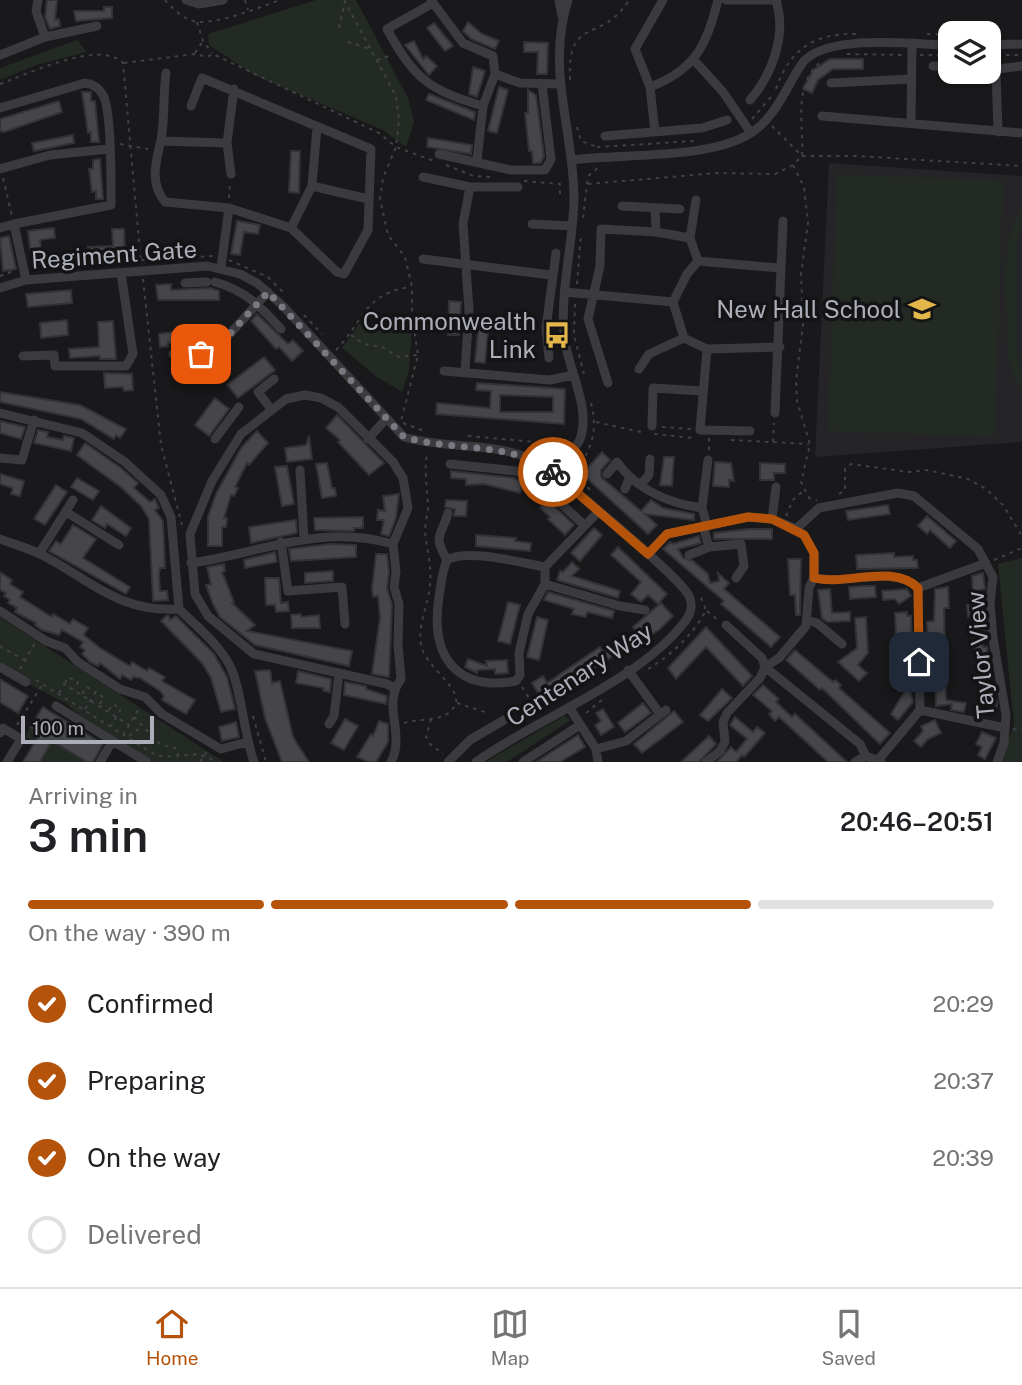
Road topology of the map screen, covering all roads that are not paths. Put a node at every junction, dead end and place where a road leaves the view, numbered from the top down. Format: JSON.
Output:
{"nodes":[{"id":1,"x":38,"y":0,"type":"edge"},
{"id":2,"x":186,"y":0,"type":"edge"},
{"id":3,"x":223,"y":0,"type":"edge"},
{"id":4,"x":559,"y":0,"type":"edge"},
{"id":5,"x":568,"y":0,"type":"edge"},
{"id":6,"x":663,"y":0,"type":"edge"},
{"id":7,"x":718,"y":0,"type":"edge"},
{"id":8,"x":726,"y":0,"type":"edge"},
{"id":9,"x":776,"y":0,"type":"edge"},
{"id":10,"x":432,"y":1,"type":"edge"},
{"id":11,"x":563,"y":18,"type":"junction"},
{"id":12,"x":97,"y":26,"type":"dead end"},
{"id":13,"x":45,"y":37,"type":"junction"},
{"id":14,"x":912,"y":44,"type":"junction"},
{"id":15,"x":1022,"y":44,"type":"edge"},
{"id":16,"x":938,"y":45,"type":"edge"},
{"id":17,"x":1001,"y":45,"type":"edge"},
{"id":18,"x":0,"y":55,"type":"edge"},
{"id":19,"x":694,"y":60,"type":"junction"},
{"id":20,"x":933,"y":66,"type":"dead end"},
{"id":21,"x":938,"y":66,"type":"edge"},
{"id":22,"x":1022,"y":66,"type":"edge"},
{"id":23,"x":1001,"y":69,"type":"edge"},
{"id":24,"x":166,"y":73,"type":"dead end"},
{"id":25,"x":495,"y":74,"type":"junction"},
{"id":26,"x":911,"y":79,"type":"junction"},
{"id":27,"x":831,"y":83,"type":"dead end"},
{"id":28,"x":559,"y":84,"type":"junction"},
{"id":29,"x":994,"y":84,"type":"edge"},
{"id":30,"x":542,"y":85,"type":"junction"},
{"id":31,"x":650,"y":87,"type":"junction"},
{"id":32,"x":234,"y":89,"type":"junction"},
{"id":33,"x":750,"y":100,"type":"dead end"},
{"id":34,"x":191,"y":106,"type":"dead end"},
{"id":35,"x":483,"y":106,"type":"junction"},
{"id":36,"x":0,"y":108,"type":"edge"},
{"id":37,"x":822,"y":116,"type":"dead end"},
{"id":38,"x":727,"y":120,"type":"dead end"},
{"id":39,"x":911,"y":122,"type":"junction"},
{"id":40,"x":317,"y":127,"type":"junction"},
{"id":41,"x":655,"y":132,"type":"junction"},
{"id":42,"x":998,"y":132,"type":"junction"},
{"id":43,"x":751,"y":133,"type":"junction"},
{"id":44,"x":1022,"y":133,"type":"edge"},
{"id":45,"x":605,"y":136,"type":"dead end"},
{"id":46,"x":161,"y":141,"type":"junction"},
{"id":47,"x":227,"y":143,"type":"junction"},
{"id":48,"x":108,"y":146,"type":"junction"},
{"id":49,"x":439,"y":154,"type":"dead end"},
{"id":50,"x":477,"y":160,"type":"junction"},
{"id":51,"x":572,"y":160,"type":"junction"},
{"id":52,"x":0,"y":170,"type":"edge"},
{"id":53,"x":231,"y":174,"type":"road end"},
{"id":54,"x":423,"y":177,"type":"dead end"},
{"id":55,"x":521,"y":184,"type":"road end"},
{"id":56,"x":312,"y":186,"type":"junction"},
{"id":57,"x":470,"y":187,"type":"junction"},
{"id":58,"x":368,"y":199,"type":"junction"},
{"id":59,"x":696,"y":200,"type":"dead end"},
{"id":60,"x":622,"y":206,"type":"dead end"},
{"id":61,"x":229,"y":208,"type":"junction"},
{"id":62,"x":655,"y":209,"type":"junction"},
{"id":63,"x":680,"y":209,"type":"dead end"},
{"id":64,"x":783,"y":222,"type":"dead end"},
{"id":65,"x":14,"y":224,"type":"junction"},
{"id":66,"x":532,"y":224,"type":"dead end"},
{"id":67,"x":572,"y":226,"type":"junction"},
{"id":68,"x":0,"y":228,"type":"edge"},
{"id":69,"x":291,"y":229,"type":"junction"},
{"id":70,"x":656,"y":232,"type":"junction"},
{"id":71,"x":690,"y":238,"type":"junction"},
{"id":72,"x":556,"y":253,"type":"dead end"},
{"id":73,"x":423,"y":259,"type":"dead end"},
{"id":74,"x":698,"y":261,"type":"junction"},
{"id":75,"x":222,"y":263,"type":"junction"},
{"id":76,"x":465,"y":264,"type":"junction"},
{"id":77,"x":195,"y":267,"type":"junction"},
{"id":78,"x":779,"y":268,"type":"junction"},
{"id":79,"x":121,"y":273,"type":"junction"},
{"id":80,"x":551,"y":275,"type":"junction"},
{"id":81,"x":26,"y":280,"type":"junction"},
{"id":82,"x":196,"y":282,"type":"junction"},
{"id":83,"x":185,"y":283,"type":"dead end"},
{"id":84,"x":0,"y":288,"type":"edge"},
{"id":85,"x":268,"y":292,"type":"junction"},
{"id":86,"x":565,"y":292,"type":"junction"},
{"id":87,"x":595,"y":295,"type":"junction"},
{"id":88,"x":673,"y":302,"type":"junction"},
{"id":89,"x":257,"y":303,"type":"junction"},
{"id":90,"x":281,"y":329,"type":"dead end"},
{"id":91,"x":684,"y":338,"type":"junction"},
{"id":92,"x":780,"y":347,"type":"junction"},
{"id":93,"x":707,"y":349,"type":"junction"},
{"id":94,"x":173,"y":354,"type":"dead end"},
{"id":95,"x":23,"y":356,"type":"dead end"},
{"id":96,"x":549,"y":358,"type":"dead end"},
{"id":97,"x":639,"y":369,"type":"dead end"},
{"id":98,"x":444,"y":371,"type":"dead end"},
{"id":99,"x":465,"y":371,"type":"junction"},
{"id":100,"x":573,"y":376,"type":"junction"},
{"id":101,"x":274,"y":379,"type":"dead end"},
{"id":102,"x":608,"y":383,"type":"dead end"},
{"id":103,"x":704,"y":391,"type":"junction"},
{"id":104,"x":239,"y":407,"type":"dead end"},
{"id":105,"x":271,"y":408,"type":"junction"},
{"id":106,"x":0,"y":413,"type":"edge"},
{"id":107,"x":775,"y":413,"type":"road end"},
{"id":108,"x":34,"y":420,"type":"junction"},
{"id":109,"x":385,"y":420,"type":"junction"},
{"id":110,"x":227,"y":423,"type":"junction"},
{"id":111,"x":651,"y":430,"type":"road end"},
{"id":112,"x":750,"y":431,"type":"dead end"},
{"id":113,"x":241,"y":434,"type":"junction"},
{"id":114,"x":215,"y":439,"type":"dead end"},
{"id":115,"x":368,"y":439,"type":"junction"},
{"id":116,"x":460,"y":446,"type":"junction"},
{"id":117,"x":0,"y":458,"type":"edge"},
{"id":118,"x":650,"y":459,"type":"dead end"},
{"id":119,"x":708,"y":460,"type":"road end"},
{"id":120,"x":300,"y":470,"type":"dead end"},
{"id":121,"x":553,"y":472,"type":"junction"},
{"id":122,"x":607,"y":474,"type":"dead end"},
{"id":123,"x":629,"y":479,"type":"junction"},
{"id":124,"x":776,"y":487,"type":"dead end"},
{"id":125,"x":625,"y":489,"type":"dead end"},
{"id":126,"x":643,"y":489,"type":"junction"},
{"id":127,"x":73,"y":500,"type":"dead end"},
{"id":128,"x":702,"y":508,"type":"junction"},
{"id":129,"x":65,"y":512,"type":"junction"},
{"id":130,"x":598,"y":512,"type":"junction"},
{"id":131,"x":448,"y":513,"type":"dead end"},
{"id":132,"x":772,"y":519,"type":"junction"},
{"id":133,"x":584,"y":525,"type":"junction"},
{"id":134,"x":705,"y":526,"type":"junction"},
{"id":135,"x":796,"y":529,"type":"junction"},
{"id":136,"x":0,"y":539,"type":"edge"},
{"id":137,"x":304,"y":539,"type":"junction"},
{"id":138,"x":281,"y":542,"type":"junction"},
{"id":139,"x":393,"y":544,"type":"junction"},
{"id":140,"x":119,"y":545,"type":"dead end"},
{"id":141,"x":709,"y":547,"type":"junction"},
{"id":142,"x":39,"y":554,"type":"junction"},
{"id":143,"x":648,"y":554,"type":"junction"},
{"id":144,"x":688,"y":555,"type":"dead end"},
{"id":145,"x":447,"y":560,"type":"junction"},
{"id":146,"x":191,"y":563,"type":"junction"},
{"id":147,"x":986,"y":563,"type":"junction"},
{"id":148,"x":545,"y":567,"type":"junction"},
{"id":149,"x":736,"y":578,"type":"dead end"},
{"id":150,"x":814,"y":578,"type":"junction"},
{"id":151,"x":545,"y":584,"type":"junction"},
{"id":152,"x":918,"y":588,"type":"junction"},
{"id":153,"x":691,"y":608,"type":"joint"},
{"id":154,"x":179,"y":609,"type":"junction"},
{"id":155,"x":645,"y":610,"type":"dead end"},
{"id":156,"x":0,"y":611,"type":"edge"},
{"id":157,"x":807,"y":620,"type":"junction"},
{"id":158,"x":345,"y":624,"type":"dead end"},
{"id":159,"x":726,"y":625,"type":"road end"},
{"id":160,"x":842,"y":644,"type":"dead end"},
{"id":161,"x":0,"y":667,"type":"edge"},
{"id":162,"x":765,"y":667,"type":"junction"},
{"id":163,"x":628,"y":670,"type":"junction"},
{"id":164,"x":339,"y":673,"type":"junction"},
{"id":165,"x":28,"y":679,"type":"road end"},
{"id":166,"x":394,"y":688,"type":"junction"},
{"id":167,"x":56,"y":706,"type":"dead end"},
{"id":168,"x":569,"y":707,"type":"junction"},
{"id":169,"x":920,"y":710,"type":"junction"},
{"id":170,"x":504,"y":720,"type":"dead end"},
{"id":171,"x":579,"y":722,"type":"junction"},
{"id":172,"x":329,"y":724,"type":"dead end"},
{"id":173,"x":1005,"y":728,"type":"junction"},
{"id":174,"x":0,"y":733,"type":"edge"},
{"id":175,"x":112,"y":742,"type":"junction"},
{"id":176,"x":247,"y":742,"type":"junction"},
{"id":177,"x":596,"y":750,"type":"junction"},
{"id":178,"x":866,"y":755,"type":"junction"},
{"id":179,"x":451,"y":758,"type":"edge"},
{"id":180,"x":880,"y":761,"type":"edge"},
{"id":181,"x":7,"y":762,"type":"edge"},
{"id":182,"x":100,"y":762,"type":"edge"},
{"id":183,"x":147,"y":762,"type":"edge"},
{"id":184,"x":254,"y":762,"type":"edge"},
{"id":185,"x":391,"y":762,"type":"edge"},
{"id":186,"x":464,"y":762,"type":"edge"},
{"id":187,"x":476,"y":762,"type":"edge"},
{"id":188,"x":523,"y":762,"type":"edge"},
{"id":189,"x":598,"y":762,"type":"edge"},
{"id":190,"x":706,"y":762,"type":"edge"},
{"id":191,"x":855,"y":762,"type":"edge"},
{"id":192,"x":997,"y":762,"type":"edge"}],
"edges":[{"from":1,"to":13,"type":"street"},
{"from":2,"to":3,"type":"street"},
{"from":4,"to":11,"type":"street"},
{"from":5,"to":11,"type":"street"},
{"from":6,"to":31,"type":"street"},
{"from":7,"to":19,"type":"street"},
{"from":8,"to":9,"type":"street"},
{"from":9,"to":33,"type":"street"},
{"from":10,"to":25,"type":"street"},
{"from":10,"to":35,"type":"street"},
{"from":11,"to":28,"type":"street"},
{"from":12,"to":13,"type":"street"},
{"from":13,"to":18,"type":"street"},
{"from":14,"to":16,"type":"street"},
{"from":14,"to":26,"type":"street"},
{"from":14,"to":43,"type":"street"},
{"from":15,"to":17,"type":"street"},
{"from":19,"to":31,"type":"street"},
{"from":19,"to":43,"type":"street"},
{"from":20,"to":21,"type":"street"},
{"from":22,"to":23,"type":"street"},
{"from":24,"to":46,"type":"street"},
{"from":25,"to":30,"type":"street"},
{"from":25,"to":35,"type":"street"},
{"from":26,"to":27,"type":"street"},
{"from":26,"to":39,"type":"street"},
{"from":28,"to":30,"type":"street"},
{"from":28,"to":51,"type":"street"},
{"from":29,"to":42,"type":"street"},
{"from":30,"to":50,"type":"street"},
{"from":31,"to":41,"type":"street"},
{"from":32,"to":34,"type":"street"},
{"from":32,"to":40,"type":"street"},
{"from":32,"to":47,"type":"street"},
{"from":35,"to":50,"type":"street"},
{"from":36,"to":48,"type":"street"},
{"from":37,"to":39,"type":"street"},
{"from":38,"to":41,"type":"street"},
{"from":39,"to":42,"type":"street"},
{"from":40,"to":56,"type":"street"},
{"from":40,"to":58,"type":"street"},
{"from":41,"to":45,"type":"street"},
{"from":42,"to":44,"type":"street"},
{"from":43,"to":51,"type":"street"},
{"from":46,"to":47,"type":"street"},
{"from":46,"to":61,"type":"street"},
{"from":47,"to":53,"type":"street"},
{"from":48,"to":52,"type":"street"},
{"from":48,"to":65,"type":"street"},
{"from":49,"to":50,"type":"street"},
{"from":51,"to":67,"type":"street"},
{"from":54,"to":57,"type":"street"},
{"from":55,"to":57,"type":"street"},
{"from":56,"to":58,"type":"street"},
{"from":56,"to":69,"type":"street"},
{"from":57,"to":76,"type":"street"},
{"from":58,"to":69,"type":"street"},
{"from":59,"to":71,"type":"street"},
{"from":60,"to":62,"type":"street"},
{"from":61,"to":69,"type":"street"},
{"from":61,"to":75,"type":"street"},
{"from":62,"to":63,"type":"street"},
{"from":62,"to":70,"type":"street"},
{"from":64,"to":78,"type":"street"},
{"from":65,"to":68,"type":"street"},
{"from":65,"to":81,"type":"street"},
{"from":66,"to":67,"type":"street"},
{"from":67,"to":86,"type":"street"},
{"from":70,"to":71,"type":"street"},
{"from":70,"to":87,"type":"street"},
{"from":71,"to":74,"type":"street"},
{"from":72,"to":80,"type":"street"},
{"from":73,"to":76,"type":"street"},
{"from":74,"to":78,"type":"street"},
{"from":74,"to":88,"type":"street"},
{"from":75,"to":77,"type":"street","name":"Regiment Gate"},
{"from":75,"to":85,"type":"street","name":"Regiment Gate"},
{"from":76,"to":80,"type":"street"},
{"from":76,"to":99,"type":"street"},
{"from":77,"to":79,"type":"street","name":"Regiment Gate"},
{"from":77,"to":82,"type":"street"},
{"from":78,"to":92,"type":"street"},
{"from":79,"to":81,"type":"street","name":"Regiment Gate"},
{"from":79,"to":95,"type":"street"},
{"from":80,"to":96,"type":"street"},
{"from":81,"to":84,"type":"street","name":"Regiment Gate"},
{"from":82,"to":83,"type":"street"},
{"from":82,"to":89,"type":"street"},
{"from":85,"to":89,"type":"street"},
{"from":85,"to":109,"type":"street","name":"Regiment Gate"},
{"from":86,"to":87,"type":"street"},
{"from":86,"to":100,"type":"street"},
{"from":87,"to":88,"type":"street"},
{"from":87,"to":102,"type":"street"},
{"from":88,"to":91,"type":"street"},
{"from":89,"to":90,"type":"street"},
{"from":89,"to":94,"type":"street"},
{"from":91,"to":93,"type":"street"},
{"from":91,"to":97,"type":"street"},
{"from":92,"to":93,"type":"street"},
{"from":92,"to":107,"type":"street"},
{"from":93,"to":103,"type":"street"},
{"from":98,"to":99,"type":"street"},
{"from":99,"to":100,"type":"street"},
{"from":100,"to":121,"type":"street"},
{"from":101,"to":105,"type":"street"},
{"from":103,"to":111,"type":"street"},
{"from":103,"to":112,"type":"street"},
{"from":104,"to":110,"type":"street"},
{"from":105,"to":113,"type":"street"},
{"from":105,"to":115,"type":"street"},
{"from":106,"to":108,"type":"street"},
{"from":108,"to":117,"type":"street"},
{"from":108,"to":154,"type":"street"},
{"from":109,"to":115,"type":"street"},
{"from":109,"to":116,"type":"street","name":"Regiment Gate"},
{"from":110,"to":113,"type":"street"},
{"from":110,"to":114,"type":"street"},
{"from":113,"to":146,"type":"street"},
{"from":115,"to":139,"type":"street"},
{"from":116,"to":121,"type":"street","name":"Regiment Gate"},
{"from":116,"to":133,"type":"street"},
{"from":118,"to":126,"type":"street"},
{"from":119,"to":128,"type":"street"},
{"from":120,"to":137,"type":"street"},
{"from":121,"to":130,"type":"street","name":"Regiment Gate"},
{"from":122,"to":123,"type":"street"},
{"from":123,"to":125,"type":"street"},
{"from":123,"to":126,"type":"street"},
{"from":124,"to":132,"type":"street"},
{"from":126,"to":128,"type":"street"},
{"from":127,"to":129,"type":"street"},
{"from":128,"to":134,"type":"street"},
{"from":129,"to":140,"type":"street"},
{"from":129,"to":142,"type":"street"},
{"from":130,"to":133,"type":"street"},
{"from":130,"to":143,"type":"street","name":"Regiment Gate"},
{"from":131,"to":145,"type":"street"},
{"from":132,"to":134,"type":"street"},
{"from":132,"to":135,"type":"street"},
{"from":133,"to":148,"type":"street"},
{"from":134,"to":141,"type":"street"},
{"from":134,"to":143,"type":"street"},
{"from":135,"to":147,"type":"street","name":"Taylor View"},
{"from":135,"to":150,"type":"street"},
{"from":136,"to":142,"type":"street"},
{"from":137,"to":138,"type":"street"},
{"from":137,"to":139,"type":"street"},
{"from":138,"to":146,"type":"street"},
{"from":138,"to":158,"type":"street"},
{"from":139,"to":166,"type":"street"},
{"from":141,"to":144,"type":"street"},
{"from":141,"to":149,"type":"street"},
{"from":142,"to":154,"type":"street"},
{"from":143,"to":153,"type":"street","name":"Regiment Gate"},
{"from":145,"to":148,"type":"street"},
{"from":145,"to":151,"type":"street"},
{"from":146,"to":164,"type":"street"},
{"from":147,"to":152,"type":"street"},
{"from":147,"to":173,"type":"street","name":"Taylor View"},
{"from":148,"to":151,"type":"street"},
{"from":150,"to":152,"type":"street"},
{"from":150,"to":157,"type":"street"},
{"from":151,"to":155,"type":"street"},
{"from":152,"to":169,"type":"street"},
{"from":153,"to":163,"type":"street","name":"Centenary Way"},
{"from":154,"to":176,"type":"street"},
{"from":156,"to":176,"type":"street"},
{"from":157,"to":160,"type":"street"},
{"from":157,"to":162,"type":"street"},
{"from":159,"to":162,"type":"street"},
{"from":161,"to":165,"type":"street"},
{"from":162,"to":178,"type":"street"},
{"from":162,"to":190,"type":"street"},
{"from":163,"to":168,"type":"street","name":"Centenary Way"},
{"from":163,"to":177,"type":"street"},
{"from":164,"to":166,"type":"street"},
{"from":164,"to":172,"type":"street"},
{"from":166,"to":185,"type":"street"},
{"from":167,"to":175,"type":"street"},
{"from":168,"to":171,"type":"street"},
{"from":168,"to":187,"type":"street","name":"Centenary Way"},
{"from":169,"to":173,"type":"street"},
{"from":169,"to":180,"type":"street"},
{"from":170,"to":179,"type":"street"},
{"from":171,"to":177,"type":"street"},
{"from":171,"to":188,"type":"street"},
{"from":173,"to":192,"type":"street","name":"Taylor View"},
{"from":174,"to":181,"type":"street"},
{"from":175,"to":182,"type":"street"},
{"from":175,"to":183,"type":"street"},
{"from":176,"to":184,"type":"street"},
{"from":177,"to":189,"type":"street"},
{"from":178,"to":180,"type":"street"},
{"from":178,"to":191,"type":"street"},
{"from":179,"to":186,"type":"street"}]}
